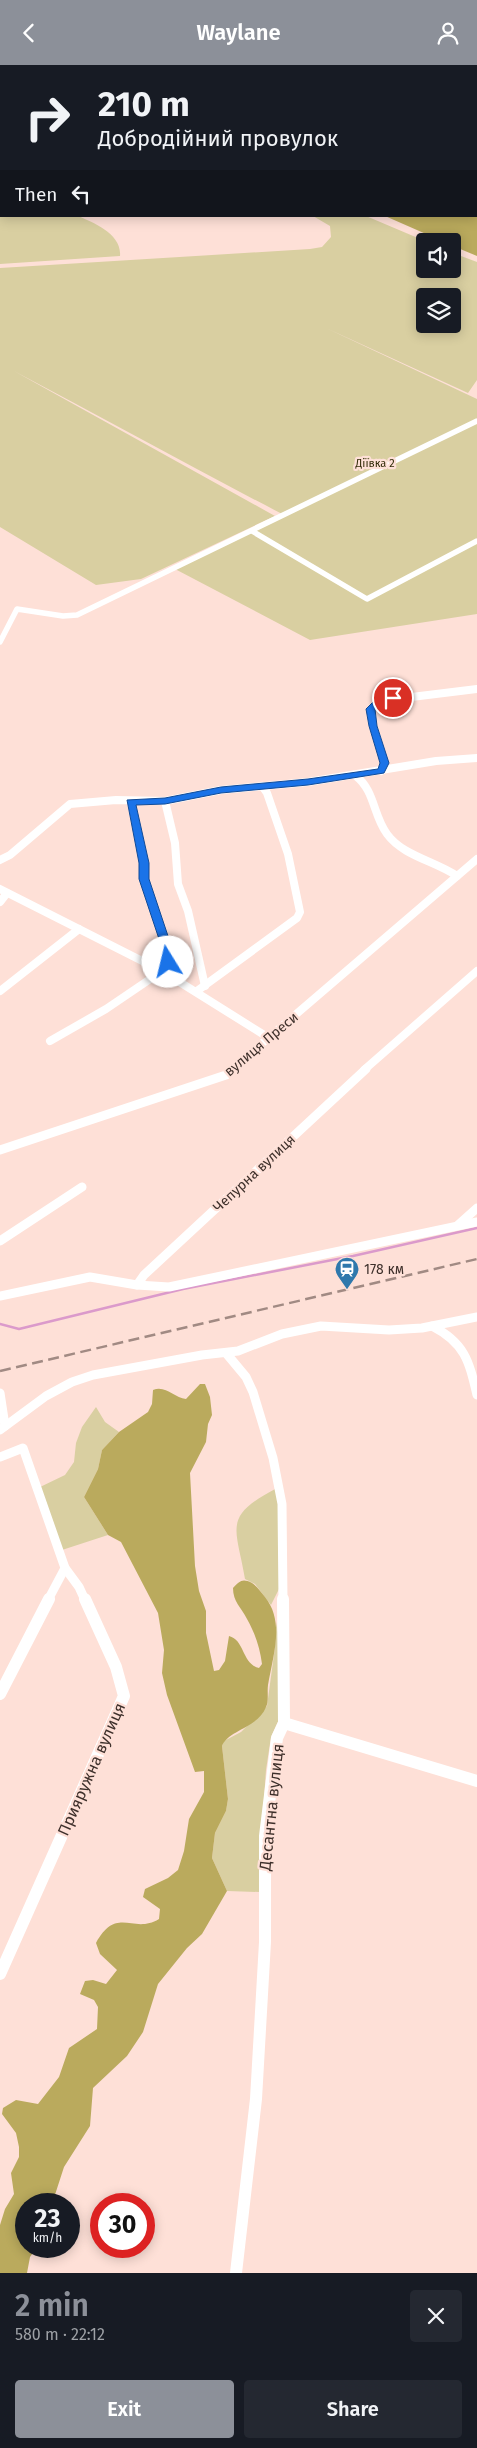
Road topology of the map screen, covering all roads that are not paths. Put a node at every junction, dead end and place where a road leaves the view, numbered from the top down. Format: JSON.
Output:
{"nodes":[{"id":1,"x":477,"y":421,"type":"edge"},
{"id":2,"x":252,"y":531,"type":"junction"},
{"id":3,"x":477,"y":541,"type":"edge"},
{"id":4,"x":0,"y":642,"type":"edge"},
{"id":5,"x":477,"y":689,"type":"edge"},
{"id":6,"x":477,"y":758,"type":"edge"},
{"id":7,"x":381,"y":771,"type":"junction"},
{"id":8,"x":356,"y":776,"type":"junction"},
{"id":9,"x":262,"y":786,"type":"junction"},
{"id":10,"x":165,"y":801,"type":"junction"},
{"id":11,"x":131,"y":802,"type":"junction"},
{"id":12,"x":477,"y":859,"type":"edge"},
{"id":13,"x":0,"y":860,"type":"edge"},
{"id":14,"x":457,"y":876,"type":"junction"},
{"id":15,"x":4,"y":891,"type":"edge"},
{"id":16,"x":0,"y":902,"type":"edge"},
{"id":17,"x":79,"y":929,"type":"junction"},
{"id":18,"x":162,"y":971,"type":"junction"},
{"id":19,"x":477,"y":971,"type":"edge"},
{"id":20,"x":206,"y":986,"type":"junction"},
{"id":21,"x":0,"y":991,"type":"edge"},
{"id":22,"x":197,"y":991,"type":"junction"},
{"id":23,"x":269,"y":1038,"type":"junction"},
{"id":24,"x":50,"y":1041,"type":"dead end"},
{"id":25,"x":0,"y":1150,"type":"edge"},
{"id":26,"x":82,"y":1187,"type":"dead end"},
{"id":27,"x":477,"y":1208,"type":"edge"},
{"id":28,"x":477,"y":1222,"type":"edge"},
{"id":29,"x":458,"y":1225,"type":"junction"},
{"id":30,"x":0,"y":1241,"type":"edge"},
{"id":31,"x":137,"y":1285,"type":"junction"},
{"id":32,"x":0,"y":1296,"type":"edge"},
{"id":33,"x":477,"y":1317,"type":"edge"},
{"id":34,"x":432,"y":1326,"type":"junction"},
{"id":35,"x":226,"y":1353,"type":"junction"},
{"id":36,"x":0,"y":1393,"type":"edge"},
{"id":37,"x":477,"y":1395,"type":"edge"},
{"id":38,"x":2,"y":1428,"type":"edge"},
{"id":39,"x":0,"y":1457,"type":"edge"},
{"id":40,"x":65,"y":1568,"type":"junction"},
{"id":41,"x":0,"y":1694,"type":"edge"},
{"id":42,"x":284,"y":1723,"type":"junction"},
{"id":43,"x":477,"y":1781,"type":"edge"},
{"id":44,"x":3,"y":1958,"type":"edge"},
{"id":45,"x":0,"y":1974,"type":"edge"},
{"id":46,"x":236,"y":2273,"type":"edge"}],
"edges":[{"from":1,"to":2,"type":"street"},
{"from":2,"to":3,"type":"street"},
{"from":2,"to":4,"type":"street"},
{"from":5,"to":7,"type":"street"},
{"from":6,"to":7,"type":"street"},
{"from":7,"to":8,"type":"street"},
{"from":8,"to":9,"type":"street"},
{"from":8,"to":14,"type":"street"},
{"from":9,"to":10,"type":"street"},
{"from":9,"to":20,"type":"street"},
{"from":10,"to":11,"type":"street"},
{"from":10,"to":20,"type":"street"},
{"from":11,"to":13,"type":"street"},
{"from":11,"to":18,"type":"street"},
{"from":12,"to":14,"type":"street","name":"вулиця Преси"},
{"from":14,"to":23,"type":"street","name":"вулиця Преси"},
{"from":15,"to":16,"type":"street"},
{"from":15,"to":17,"type":"street"},
{"from":17,"to":18,"type":"street"},
{"from":17,"to":21,"type":"street"},
{"from":18,"to":22,"type":"street"},
{"from":18,"to":24,"type":"street"},
{"from":19,"to":31,"type":"street","name":"Чепурна вулиця"},
{"from":20,"to":22,"type":"street"},
{"from":22,"to":23,"type":"street"},
{"from":23,"to":25,"type":"street","name":"вулиця Преси"},
{"from":26,"to":30,"type":"street"},
{"from":27,"to":29,"type":"street"},
{"from":28,"to":29,"type":"street"},
{"from":29,"to":31,"type":"street"},
{"from":31,"to":32,"type":"street"},
{"from":33,"to":34,"type":"street"},
{"from":34,"to":35,"type":"street"},
{"from":34,"to":37,"type":"street"},
{"from":35,"to":38,"type":"street"},
{"from":35,"to":42,"type":"street","name":"Десантна вулиця"},
{"from":36,"to":38,"type":"street"},
{"from":39,"to":40,"type":"street","name":"Прияружна вулиця"},
{"from":40,"to":41,"type":"street"},
{"from":40,"to":44,"type":"street","name":"Прияружна вулиця"},
{"from":42,"to":43,"type":"street"},
{"from":42,"to":46,"type":"street","name":"Десантна вулиця"},
{"from":44,"to":45,"type":"street","name":"Прияружна вулиця"}]}
